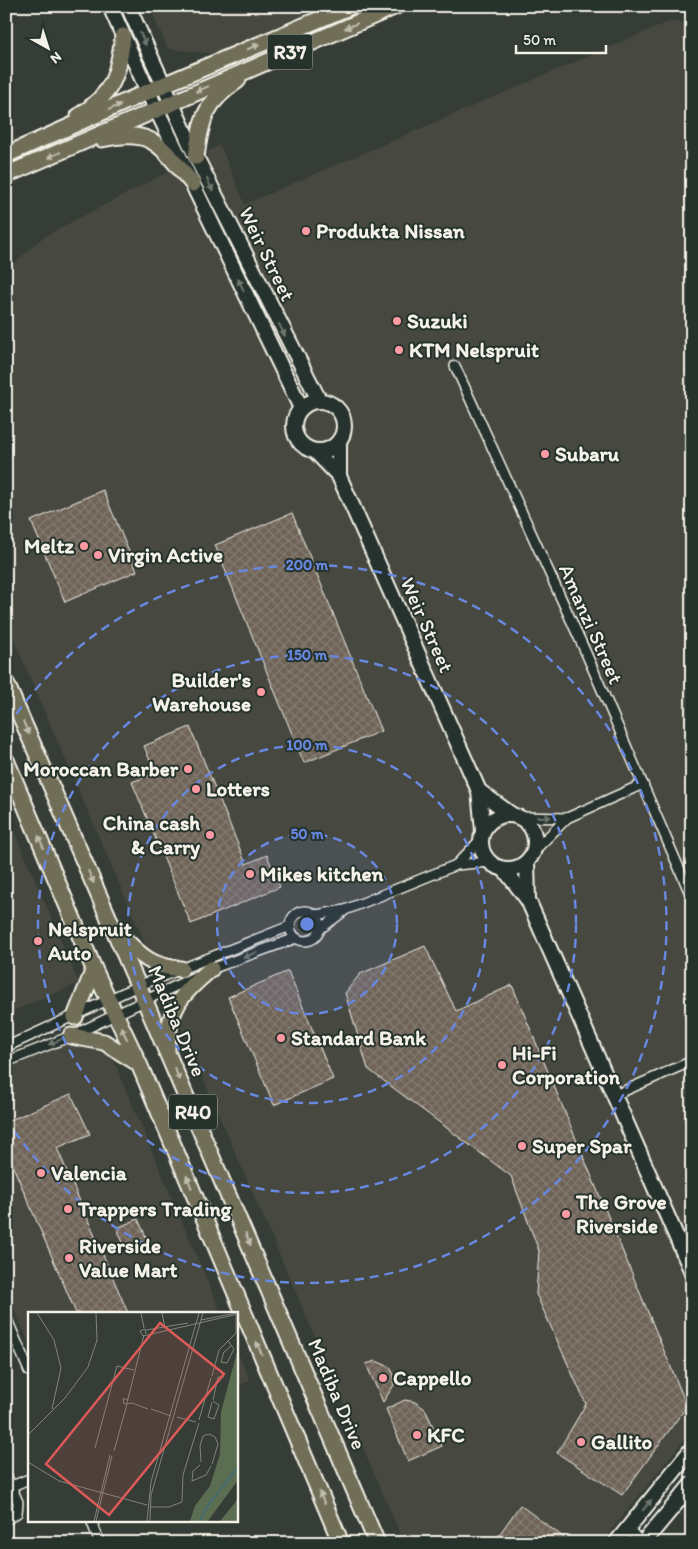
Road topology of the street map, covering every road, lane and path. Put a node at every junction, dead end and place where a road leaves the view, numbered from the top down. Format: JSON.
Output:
{"nodes":[{"id":1,"x":110,"y":6,"type":"edge"},
{"id":2,"x":128,"y":6,"type":"edge"},
{"id":3,"x":351,"y":6,"type":"edge"},
{"id":4,"x":396,"y":6,"type":"edge"},
{"id":5,"x":123,"y":36,"type":"junction"},
{"id":6,"x":267,"y":62,"type":"junction"},
{"id":7,"x":160,"y":78,"type":"junction"},
{"id":8,"x":145,"y":85,"type":"junction"},
{"id":9,"x":171,"y":102,"type":"junction"},
{"id":10,"x":156,"y":109,"type":"junction"},
{"id":11,"x":51,"y":136,"type":"junction"},
{"id":12,"x":74,"y":146,"type":"junction"},
{"id":13,"x":6,"y":155,"type":"edge"},
{"id":14,"x":196,"y":157,"type":"junction"},
{"id":15,"x":6,"y":175,"type":"edge"},
{"id":16,"x":193,"y":184,"type":"junction"},
{"id":17,"x":455,"y":366,"type":"dead end"},
{"id":18,"x":319,"y":400,"type":"junction"},
{"id":19,"x":301,"y":408,"type":"junction"},
{"id":20,"x":339,"y":441,"type":"junction"},
{"id":21,"x":316,"y":450,"type":"junction"},
{"id":22,"x":339,"y":476,"type":"junction"},
{"id":23,"x":6,"y":683,"type":"edge"},
{"id":24,"x":6,"y":760,"type":"edge"},
{"id":25,"x":643,"y":784,"type":"junction"},
{"id":26,"x":479,"y":791,"type":"junction"},
{"id":27,"x":516,"y":816,"type":"junction"},
{"id":28,"x":567,"y":818,"type":"junction"},
{"id":29,"x":482,"y":834,"type":"junction"},
{"id":30,"x":531,"y":856,"type":"junction"},
{"id":31,"x":489,"y":862,"type":"junction"},
{"id":32,"x":456,"y":865,"type":"junction"},
{"id":33,"x":504,"y":869,"type":"junction"},
{"id":34,"x":692,"y":898,"type":"edge"},
{"id":35,"x":528,"y":900,"type":"junction"},
{"id":36,"x":345,"y":910,"type":"junction"},
{"id":37,"x":316,"y":915,"type":"junction"},
{"id":38,"x":290,"y":926,"type":"junction"},
{"id":39,"x":113,"y":927,"type":"junction"},
{"id":40,"x":320,"y":929,"type":"junction"},
{"id":41,"x":296,"y":938,"type":"junction"},
{"id":42,"x":181,"y":968,"type":"junction"},
{"id":43,"x":94,"y":969,"type":"junction"},
{"id":44,"x":211,"y":969,"type":"junction"},
{"id":45,"x":138,"y":986,"type":"junction"},
{"id":46,"x":108,"y":1000,"type":"junction"},
{"id":47,"x":145,"y":1001,"type":"junction"},
{"id":48,"x":115,"y":1015,"type":"junction"},
{"id":49,"x":75,"y":1017,"type":"junction"},
{"id":50,"x":71,"y":1036,"type":"junction"},
{"id":51,"x":6,"y":1047,"type":"edge"},
{"id":52,"x":168,"y":1052,"type":"junction"},
{"id":53,"x":692,"y":1061,"type":"edge"},
{"id":54,"x":6,"y":1062,"type":"edge"},
{"id":55,"x":139,"y":1064,"type":"junction"},
{"id":56,"x":615,"y":1095,"type":"junction"},
{"id":57,"x":692,"y":1272,"type":"edge"},
{"id":58,"x":6,"y":1317,"type":"edge"},
{"id":59,"x":28,"y":1369,"type":"edge"},
{"id":60,"x":692,"y":1449,"type":"edge"},
{"id":61,"x":6,"y":1474,"type":"edge"},
{"id":62,"x":28,"y":1479,"type":"edge"},
{"id":63,"x":692,"y":1484,"type":"edge"},
{"id":64,"x":12,"y":1486,"type":"junction"},
{"id":65,"x":6,"y":1520,"type":"edge"},
{"id":66,"x":92,"y":1522,"type":"edge"},
{"id":67,"x":652,"y":1537,"type":"edge"},
{"id":68,"x":623,"y":1538,"type":"edge"},
{"id":69,"x":100,"y":1543,"type":"edge"},
{"id":70,"x":341,"y":1543,"type":"edge"},
{"id":71,"x":378,"y":1543,"type":"edge"},
{"id":72,"x":642,"y":1543,"type":"edge"}],
"edges":[{"from":1,"to":5,"type":"street","name":"Weir Street"},
{"from":2,"to":7,"type":"street","name":"Weir Street","one_way":true},
{"from":7,"to":3,"type":"main road","number":"R37","one_way":true},
{"from":4,"to":6,"type":"main road","number":"R37","one_way":true},
{"from":5,"to":8,"type":"street","name":"Weir Street"},
{"from":5,"to":11,"type":"main road"},
{"from":6,"to":9,"type":"main road","number":"R37","one_way":true},
{"from":6,"to":14,"type":"main road"},
{"from":7,"to":8,"type":"main road","number":"R37"},
{"from":7,"to":9,"type":"street","name":"Weir Street"},
{"from":8,"to":10,"type":"street","name":"Weir Street"},
{"from":11,"to":8,"type":"main road","number":"R37","one_way":true},
{"from":9,"to":10,"type":"main road","number":"R37"},
{"from":9,"to":14,"type":"street","name":"Weir Street"},
{"from":10,"to":12,"type":"main road","number":"R37"},
{"from":10,"to":16,"type":"street","name":"Weir Street"},
{"from":11,"to":13,"type":"main road","number":"R37"},
{"from":12,"to":15,"type":"main road","number":"R37","one_way":true},
{"from":12,"to":16,"type":"main road"},
{"from":14,"to":18,"type":"street","name":"Weir Street","one_way":true},
{"from":19,"to":16,"type":"street","name":"Weir Street","one_way":true},
{"from":17,"to":25,"type":"street","name":"Amanzi Street"},
{"from":18,"to":19,"type":"street"},
{"from":18,"to":20,"type":"street"},
{"from":19,"to":21,"type":"street"},
{"from":20,"to":21,"type":"street"},
{"from":20,"to":22,"type":"street"},
{"from":21,"to":22,"type":"street"},
{"from":22,"to":26,"type":"street","name":"Weir Street"},
{"from":23,"to":39,"type":"main road","name":"Madiba Drive","number":"R40","one_way":true},
{"from":43,"to":24,"type":"main road","number":"R40","one_way":true},
{"from":25,"to":28,"type":"street"},
{"from":25,"to":34,"type":"street","name":"Amanzi Street"},
{"from":26,"to":27,"type":"street"},
{"from":26,"to":29,"type":"street"},
{"from":27,"to":28,"type":"street","one_way":true},
{"from":27,"to":29,"type":"street"},
{"from":27,"to":30,"type":"street"},
{"from":28,"to":30,"type":"street"},
{"from":29,"to":31,"type":"street"},
{"from":29,"to":32,"type":"street"},
{"from":30,"to":33,"type":"street"},
{"from":30,"to":35,"type":"street"},
{"from":31,"to":32,"type":"street"},
{"from":31,"to":33,"type":"street"},
{"from":32,"to":36,"type":"street"},
{"from":33,"to":35,"type":"street"},
{"from":35,"to":56,"type":"street"},
{"from":36,"to":37,"type":"street"},
{"from":36,"to":40,"type":"street"},
{"from":37,"to":38,"type":"street"},
{"from":37,"to":40,"type":"street"},
{"from":38,"to":41,"type":"street"},
{"from":38,"to":42,"type":"street"},
{"from":39,"to":42,"type":"main road"},
{"from":39,"to":45,"type":"main road","name":"Madiba Drive","number":"R40"},
{"from":40,"to":41,"type":"street"},
{"from":41,"to":44,"type":"street","one_way":true},
{"from":42,"to":45,"type":"street"},
{"from":43,"to":46,"type":"main road","number":"R40"},
{"from":43,"to":49,"type":"main road"},
{"from":44,"to":47,"type":"street"},
{"from":44,"to":52,"type":"main road"},
{"from":45,"to":46,"type":"street"},
{"from":45,"to":47,"type":"main road","name":"Madiba Drive","number":"R40"},
{"from":46,"to":48,"type":"main road","number":"R40"},
{"from":46,"to":49,"type":"street"},
{"from":47,"to":48,"type":"street"},
{"from":47,"to":52,"type":"main road","name":"Madiba Drive","number":"R40"},
{"from":48,"to":50,"type":"street"},
{"from":55,"to":48,"type":"main road","number":"R40","one_way":true},
{"from":49,"to":51,"type":"street"},
{"from":50,"to":54,"type":"street","one_way":true},
{"from":50,"to":55,"type":"main road"},
{"from":52,"to":71,"type":"main road","name":"Madiba Drive","number":"R40","one_way":true},
{"from":53,"to":56,"type":"street"},
{"from":70,"to":55,"type":"main road","number":"R40","one_way":true},
{"from":56,"to":57,"type":"street"},
{"from":58,"to":59,"type":"street"},
{"from":68,"to":60,"type":"street","one_way":true},
{"from":61,"to":64,"type":"street"},
{"from":62,"to":64,"type":"street"},
{"from":63,"to":67,"type":"street"},
{"from":64,"to":65,"type":"street"},
{"from":66,"to":69,"type":"street"},
{"from":67,"to":72,"type":"street"},
{"from":68,"to":72,"type":"street"}]}
